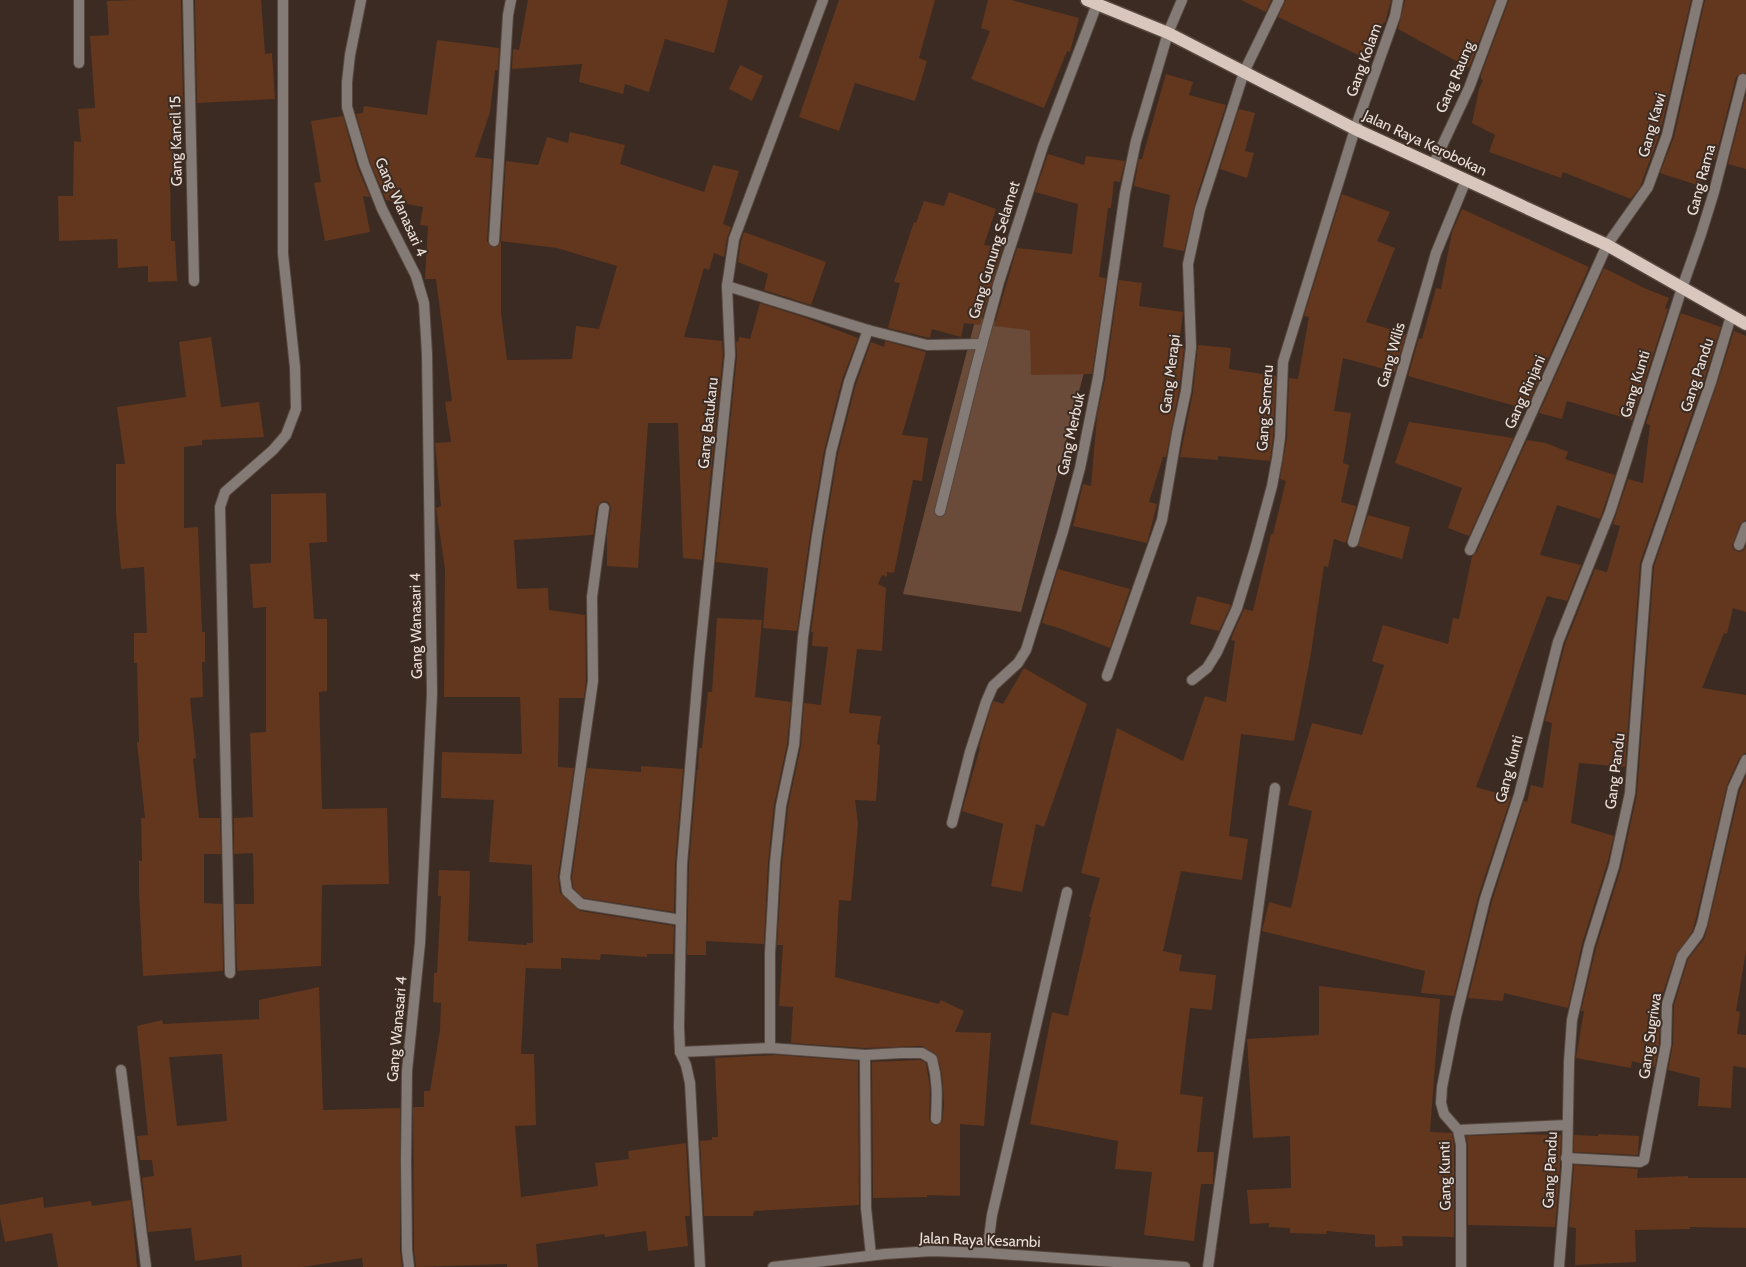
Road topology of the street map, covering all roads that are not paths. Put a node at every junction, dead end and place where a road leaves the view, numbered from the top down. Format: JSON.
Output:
{"nodes":[{"id":1,"x":79,"y":0,"type":"edge"},
{"id":2,"x":188,"y":0,"type":"edge"},
{"id":3,"x":283,"y":0,"type":"edge"},
{"id":4,"x":361,"y":0,"type":"edge"},
{"id":5,"x":511,"y":0,"type":"edge"},
{"id":6,"x":823,"y":0,"type":"edge"},
{"id":7,"x":1182,"y":0,"type":"edge"},
{"id":8,"x":1279,"y":0,"type":"edge"},
{"id":9,"x":1398,"y":0,"type":"edge"},
{"id":10,"x":1502,"y":0,"type":"edge"},
{"id":11,"x":1698,"y":0,"type":"edge"},
{"id":12,"x":1092,"y":2,"type":"edge"},
{"id":13,"x":1168,"y":33,"type":"junction"},
{"id":14,"x":79,"y":63,"type":"dead end"},
{"id":15,"x":1244,"y":72,"type":"junction"},
{"id":16,"x":1743,"y":79,"type":"dead end"},
{"id":17,"x":1355,"y":129,"type":"junction"},
{"id":18,"x":1433,"y":165,"type":"junction"},
{"id":19,"x":1466,"y":180,"type":"junction"},
{"id":20,"x":494,"y":241,"type":"dead end"},
{"id":21,"x":1607,"y":245,"type":"junction"},
{"id":22,"x":194,"y":281,"type":"dead end"},
{"id":23,"x":727,"y":286,"type":"junction"},
{"id":24,"x":1682,"y":288,"type":"junction"},
{"id":25,"x":1731,"y":316,"type":"junction"},
{"id":26,"x":1746,"y":324,"type":"edge"},
{"id":27,"x":868,"y":330,"type":"junction"},
{"id":28,"x":982,"y":344,"type":"junction"},
{"id":29,"x":604,"y":508,"type":"dead end"},
{"id":30,"x":940,"y":511,"type":"dead end"},
{"id":31,"x":1746,"y":527,"type":"edge"},
{"id":32,"x":1353,"y":542,"type":"dead end"},
{"id":33,"x":1739,"y":545,"type":"dead end"},
{"id":34,"x":1470,"y":550,"type":"dead end"},
{"id":35,"x":1107,"y":676,"type":"dead end"},
{"id":36,"x":1192,"y":680,"type":"dead end"},
{"id":37,"x":1746,"y":760,"type":"edge"},
{"id":38,"x":1275,"y":788,"type":"dead end"},
{"id":39,"x":952,"y":823,"type":"dead end"},
{"id":40,"x":1067,"y":892,"type":"dead end"},
{"id":41,"x":681,"y":920,"type":"junction"},
{"id":42,"x":230,"y":973,"type":"dead end"},
{"id":43,"x":770,"y":1048,"type":"junction"},
{"id":44,"x":680,"y":1052,"type":"junction"},
{"id":45,"x":865,"y":1055,"type":"junction"},
{"id":46,"x":120,"y":1070,"type":"dead end"},
{"id":47,"x":936,"y":1119,"type":"dead end"},
{"id":48,"x":1567,"y":1125,"type":"junction"},
{"id":49,"x":1458,"y":1130,"type":"junction"},
{"id":50,"x":1566,"y":1158,"type":"junction"},
{"id":51,"x":987,"y":1253,"type":"junction"},
{"id":52,"x":871,"y":1255,"type":"junction"},
{"id":53,"x":1116,"y":1264,"type":"edge"},
{"id":54,"x":146,"y":1267,"type":"edge"},
{"id":55,"x":409,"y":1267,"type":"edge"},
{"id":56,"x":700,"y":1267,"type":"edge"},
{"id":57,"x":773,"y":1267,"type":"edge"},
{"id":58,"x":1185,"y":1267,"type":"edge"},
{"id":59,"x":1208,"y":1267,"type":"edge"},
{"id":60,"x":1461,"y":1267,"type":"edge"},
{"id":61,"x":1559,"y":1267,"type":"edge"}],
"edges":[{"from":1,"to":14,"type":"street"},
{"from":2,"to":22,"type":"street","name":"Gang Kancil 15"},
{"from":3,"to":42,"type":"street"},
{"from":4,"to":55,"type":"street","name":"Gang Wanasari 4"},
{"from":5,"to":20,"type":"street"},
{"from":6,"to":23,"type":"street","name":"Gang Batukaru"},
{"from":7,"to":13,"type":"street","name":"Gang Merbuk"},
{"from":8,"to":15,"type":"street","name":"Gang Merapi"},
{"from":9,"to":17,"type":"street","name":"Gang Kolam"},
{"from":10,"to":18,"type":"street","name":"Gang Raung"},
{"from":11,"to":21,"type":"street","name":"Gang Kawi"},
{"from":12,"to":13,"type":"main road","name":"Jalan Raya Kerobokan"},
{"from":12,"to":28,"type":"street","name":"Gang Gunung Selamet"},
{"from":13,"to":15,"type":"main road","name":"Jalan Raya Kerobokan"},
{"from":13,"to":39,"type":"street","name":"Gang Merbuk"},
{"from":15,"to":17,"type":"main road","name":"Jalan Raya Kerobokan"},
{"from":15,"to":35,"type":"street","name":"Gang Merapi"},
{"from":16,"to":24,"type":"street","name":"Gang Rama"},
{"from":17,"to":18,"type":"main road","name":"Jalan Raya Kerobokan"},
{"from":17,"to":36,"type":"street","name":"Gang Semeru"},
{"from":18,"to":19,"type":"main road","name":"Jalan Raya Kerobokan"},
{"from":19,"to":21,"type":"main road","name":"Jalan Raya Kerobokan"},
{"from":19,"to":32,"type":"street","name":"Gang Wilis"},
{"from":21,"to":24,"type":"main road","name":"Jalan Raya Kerobokan"},
{"from":21,"to":34,"type":"street","name":"Gang Rinjani"},
{"from":23,"to":27,"type":"street"},
{"from":23,"to":41,"type":"street","name":"Gang Batukaru"},
{"from":24,"to":25,"type":"main road","name":"Jalan Raya Kerobokan"},
{"from":24,"to":49,"type":"street","name":"Gang Kunti"},
{"from":25,"to":26,"type":"main road","name":"Jalan Raya Kerobokan"},
{"from":25,"to":48,"type":"street","name":"Gang Pandu"},
{"from":27,"to":28,"type":"street"},
{"from":27,"to":43,"type":"street"},
{"from":28,"to":30,"type":"street","name":"Gang Gunung Selamet"},
{"from":29,"to":41,"type":"street"},
{"from":31,"to":33,"type":"street"},
{"from":37,"to":50,"type":"street","name":"Gang Sugriwa"},
{"from":38,"to":59,"type":"street"},
{"from":40,"to":51,"type":"street"},
{"from":41,"to":44,"type":"street","name":"Gang Batukaru"},
{"from":43,"to":44,"type":"street"},
{"from":43,"to":45,"type":"street"},
{"from":44,"to":56,"type":"street","name":"Gang Batukaru"},
{"from":45,"to":47,"type":"street"},
{"from":45,"to":52,"type":"street"},
{"from":46,"to":54,"type":"street"},
{"from":48,"to":49,"type":"street"},
{"from":48,"to":50,"type":"street","name":"Gang Pandu"},
{"from":49,"to":60,"type":"street","name":"Gang Kunti"},
{"from":50,"to":61,"type":"street","name":"Gang Pandu"},
{"from":51,"to":52,"type":"street","name":"Jalan Raya Kesambi"},
{"from":51,"to":53,"type":"street","name":"Jalan Raya Kesambi"},
{"from":52,"to":57,"type":"street","name":"Jalan Raya Kesambi"},
{"from":53,"to":58,"type":"street","name":"Jalan Raya Kesambi"}]}
